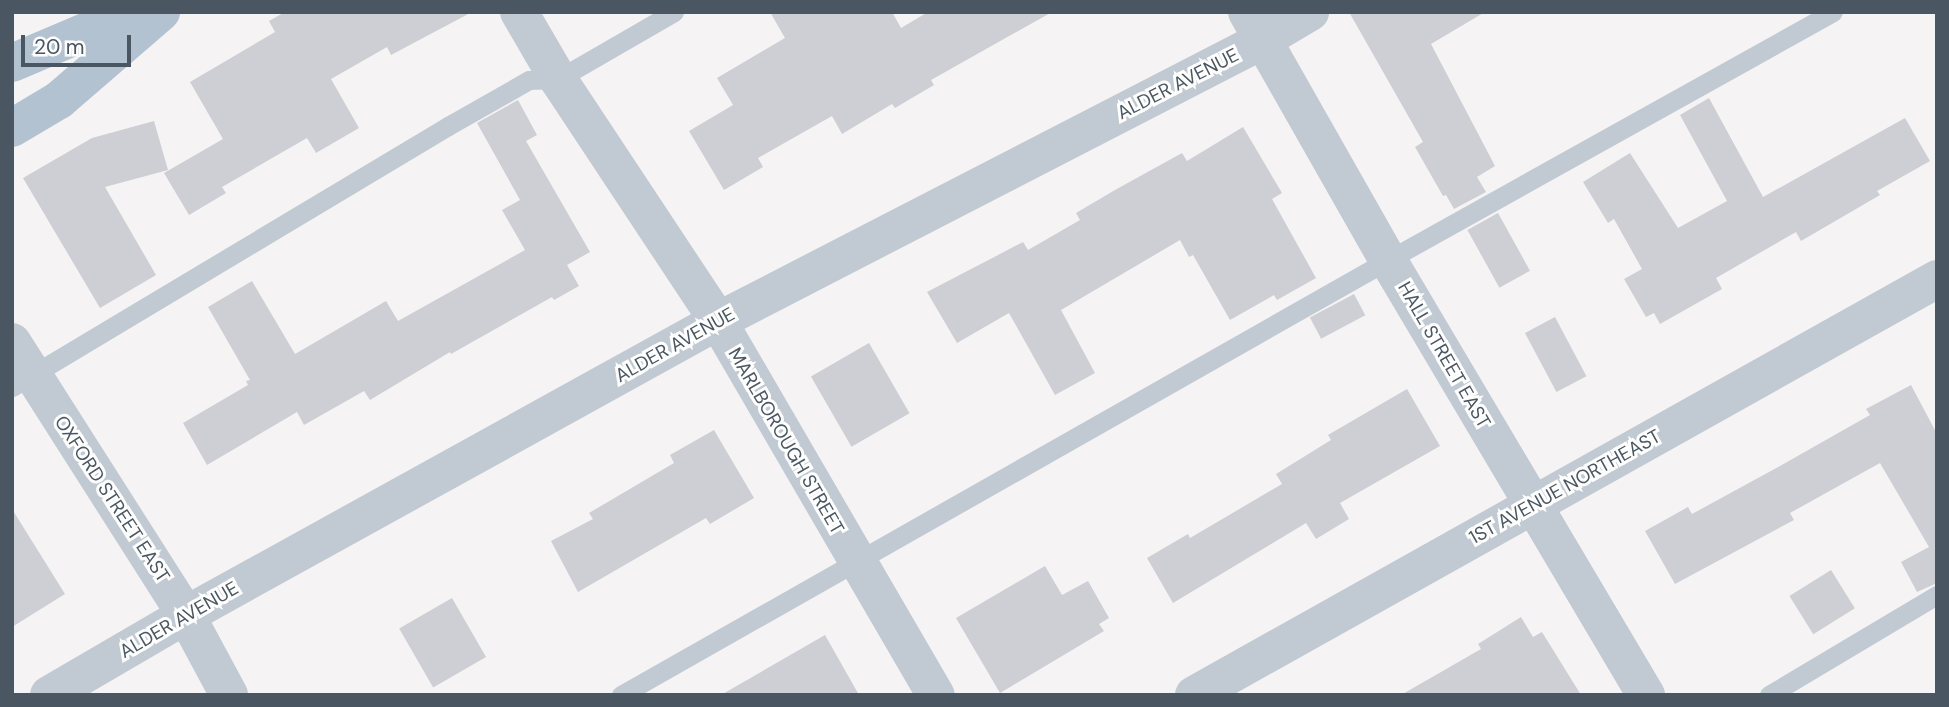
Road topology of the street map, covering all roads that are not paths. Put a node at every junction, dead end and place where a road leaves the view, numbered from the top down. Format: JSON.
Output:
{"nodes":[{"id":1,"x":132,"y":12,"type":"edge"},
{"id":2,"x":161,"y":12,"type":"edge"},
{"id":3,"x":519,"y":12,"type":"edge"},
{"id":4,"x":674,"y":12,"type":"edge"},
{"id":5,"x":1310,"y":12,"type":"edge"},
{"id":6,"x":1833,"y":12,"type":"edge"},
{"id":7,"x":1255,"y":26,"type":"edge"},
{"id":8,"x":12,"y":63,"type":"edge"},
{"id":9,"x":558,"y":79,"type":"junction"},
{"id":10,"x":12,"y":128,"type":"edge"},
{"id":11,"x":1388,"y":260,"type":"junction"},
{"id":12,"x":1937,"y":279,"type":"edge"},
{"id":13,"x":718,"y":321,"type":"junction"},
{"id":14,"x":12,"y":342,"type":"edge"},
{"id":15,"x":22,"y":381,"type":"edge"},
{"id":16,"x":1532,"y":505,"type":"junction"},
{"id":17,"x":856,"y":562,"type":"junction"},
{"id":18,"x":1937,"y":595,"type":"edge"},
{"id":19,"x":186,"y":615,"type":"junction"},
{"id":20,"x":49,"y":695,"type":"edge"},
{"id":21,"x":229,"y":695,"type":"edge"},
{"id":22,"x":621,"y":695,"type":"edge"},
{"id":23,"x":936,"y":695,"type":"edge"},
{"id":24,"x":1194,"y":695,"type":"edge"},
{"id":25,"x":1646,"y":695,"type":"edge"},
{"id":26,"x":1769,"y":695,"type":"edge"}],
"edges":[{"from":1,"to":8,"type":"main road"},
{"from":2,"to":10,"type":"main road"},
{"from":3,"to":9,"type":"street","name":"MARLBOROUGH STREET"},
{"from":4,"to":9,"type":"lane"},
{"from":5,"to":7,"type":"street","name":"ALDER AVENUE"},
{"from":6,"to":11,"type":"lane"},
{"from":7,"to":11,"type":"street","name":"HALL STREET EAST"},
{"from":7,"to":13,"type":"street","name":"ALDER AVENUE"},
{"from":9,"to":13,"type":"street","name":"MARLBOROUGH STREET"},
{"from":9,"to":15,"type":"lane"},
{"from":11,"to":16,"type":"street","name":"HALL STREET EAST"},
{"from":11,"to":17,"type":"lane"},
{"from":12,"to":16,"type":"street","name":"1ST AVENUE NORTHEAST"},
{"from":13,"to":17,"type":"street","name":"MARLBOROUGH STREET"},
{"from":13,"to":19,"type":"street","name":"ALDER AVENUE"},
{"from":14,"to":15,"type":"street","name":"OXFORD STREET EAST"},
{"from":15,"to":19,"type":"street","name":"OXFORD STREET EAST"},
{"from":16,"to":24,"type":"street","name":"1ST AVENUE NORTHEAST"},
{"from":16,"to":25,"type":"street","name":"HALL STREET EAST"},
{"from":17,"to":22,"type":"lane"},
{"from":17,"to":23,"type":"street","name":"MARLBOROUGH STREET"},
{"from":18,"to":26,"type":"lane"},
{"from":19,"to":20,"type":"street","name":"ALDER AVENUE"},
{"from":19,"to":21,"type":"street","name":"OXFORD STREET EAST"}]}
